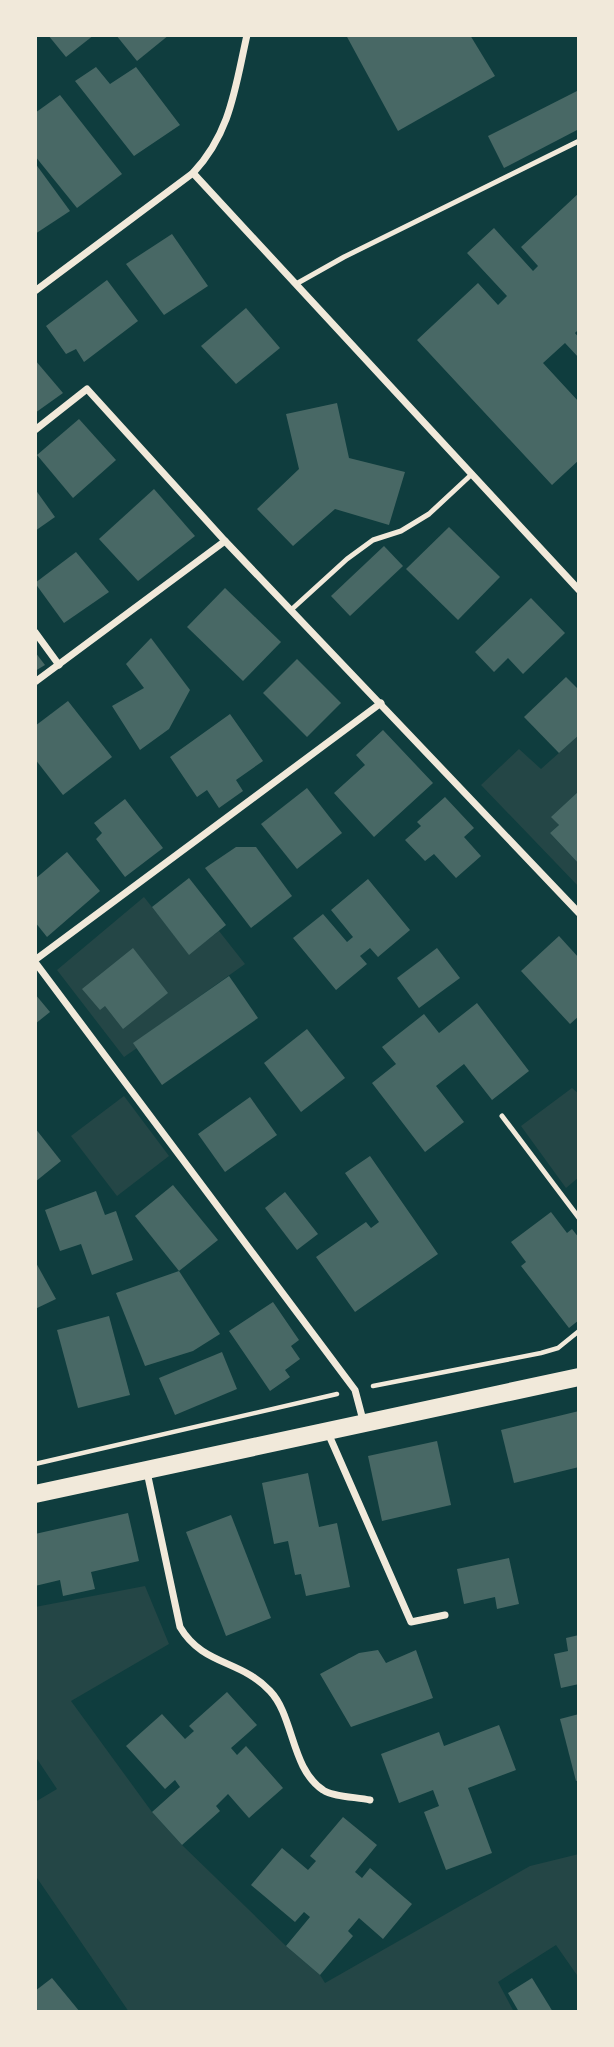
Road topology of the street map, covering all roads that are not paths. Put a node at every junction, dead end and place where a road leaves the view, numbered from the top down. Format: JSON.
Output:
{"nodes":[{"id":1,"x":247,"y":35,"type":"edge"},
{"id":2,"x":579,"y":141,"type":"edge"},
{"id":3,"x":193,"y":173,"type":"junction"},
{"id":4,"x":296,"y":285,"type":"junction"},
{"id":5,"x":35,"y":291,"type":"edge"},
{"id":6,"x":35,"y":430,"type":"edge"},
{"id":7,"x":472,"y":474,"type":"junction"},
{"id":8,"x":225,"y":541,"type":"junction"},
{"id":9,"x":579,"y":590,"type":"edge"},
{"id":10,"x":291,"y":610,"type":"junction"},
{"id":11,"x":35,"y":632,"type":"edge"},
{"id":12,"x":59,"y":665,"type":"junction"},
{"id":13,"x":35,"y":682,"type":"edge"},
{"id":14,"x":381,"y":703,"type":"junction"},
{"id":15,"x":579,"y":913,"type":"edge"},
{"id":16,"x":35,"y":961,"type":"edge"},
{"id":17,"x":502,"y":1116,"type":"dead end"},
{"id":18,"x":579,"y":1218,"type":"edge"},
{"id":19,"x":579,"y":1377,"type":"edge"},
{"id":20,"x":364,"y":1424,"type":"junction"},
{"id":21,"x":328,"y":1433,"type":"junction"},
{"id":22,"x":147,"y":1471,"type":"junction"},
{"id":23,"x":35,"y":1494,"type":"edge"},
{"id":24,"x":445,"y":1615,"type":"dead end"},
{"id":25,"x":370,"y":1800,"type":"dead end"}],
"edges":[{"from":1,"to":3,"type":"street"},
{"from":2,"to":4,"type":"lane"},
{"from":3,"to":4,"type":"street"},
{"from":3,"to":5,"type":"street"},
{"from":4,"to":7,"type":"street"},
{"from":6,"to":8,"type":"street"},
{"from":7,"to":9,"type":"street"},
{"from":7,"to":10,"type":"lane"},
{"from":8,"to":10,"type":"street"},
{"from":8,"to":12,"type":"street"},
{"from":10,"to":14,"type":"street"},
{"from":11,"to":12,"type":"street"},
{"from":12,"to":13,"type":"street"},
{"from":14,"to":15,"type":"street"},
{"from":14,"to":16,"type":"street"},
{"from":16,"to":20,"type":"street"},
{"from":17,"to":18,"type":"lane"},
{"from":19,"to":20,"type":"main road"},
{"from":20,"to":21,"type":"main road"},
{"from":21,"to":22,"type":"main road"},
{"from":21,"to":24,"type":"street"},
{"from":22,"to":23,"type":"main road"},
{"from":22,"to":25,"type":"street"}]}
